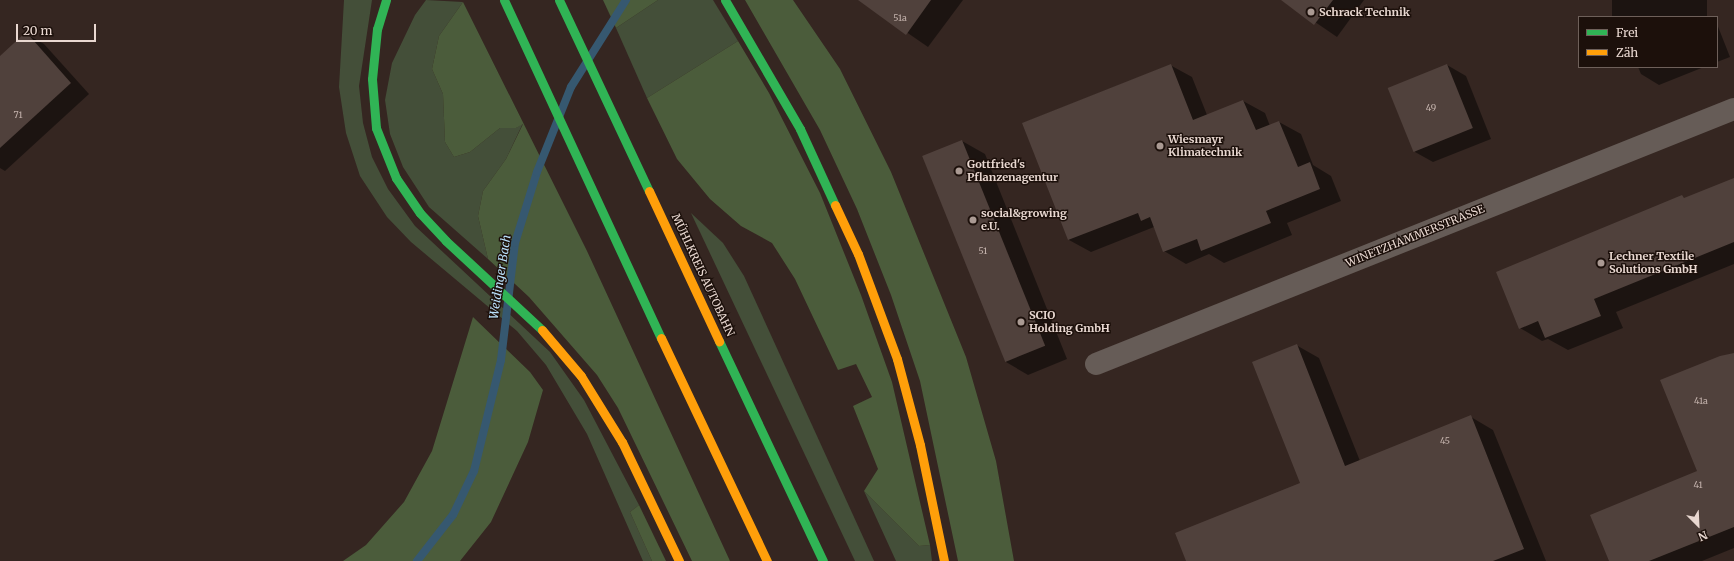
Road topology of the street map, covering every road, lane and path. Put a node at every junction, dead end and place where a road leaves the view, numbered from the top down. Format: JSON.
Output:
{"nodes":[{"id":1,"x":386,"y":0,"type":"edge"},
{"id":2,"x":504,"y":0,"type":"edge"},
{"id":3,"x":559,"y":0,"type":"edge"},
{"id":4,"x":724,"y":0,"type":"edge"},
{"id":5,"x":1734,"y":109,"type":"edge"},
{"id":6,"x":1096,"y":364,"type":"dead end"},
{"id":7,"x":679,"y":561,"type":"edge"},
{"id":8,"x":768,"y":561,"type":"edge"},
{"id":9,"x":823,"y":561,"type":"edge"},
{"id":10,"x":944,"y":561,"type":"edge"}],
"edges":[{"from":1,"to":7,"type":"highway"},
{"from":2,"to":8,"type":"highway"},
{"from":3,"to":9,"type":"highway","name":"MÜHLKREIS AUTOBAHN"},
{"from":4,"to":10,"type":"highway"},
{"from":5,"to":6,"type":"street","name":"WINETZHAMMERSTRASSE"}]}
